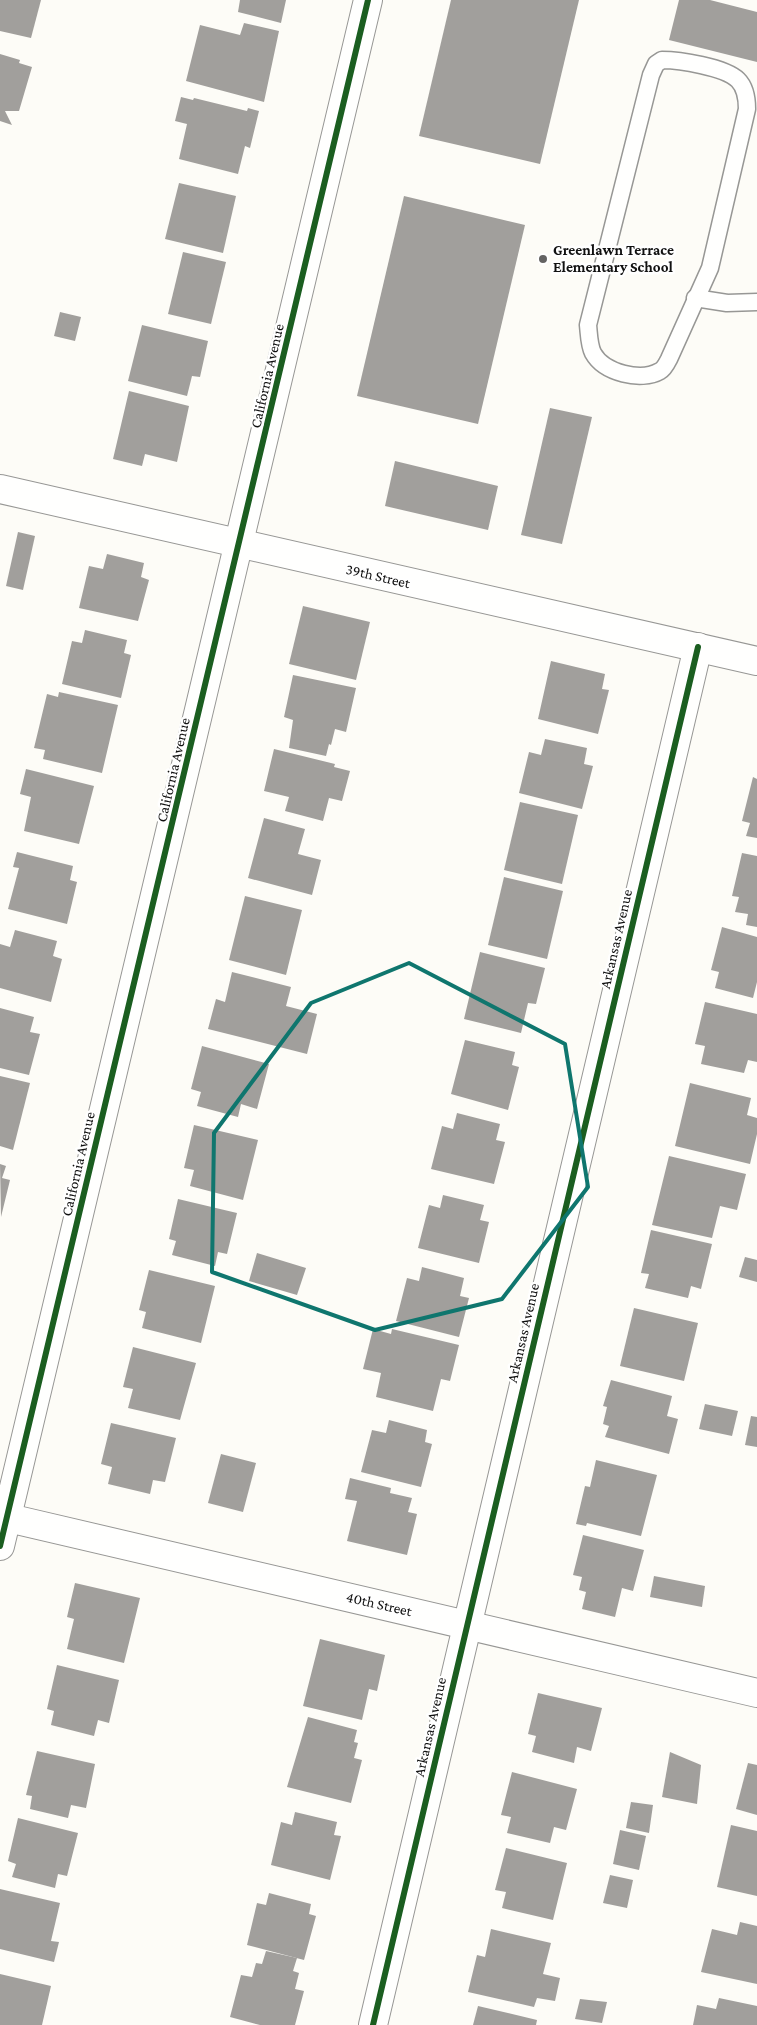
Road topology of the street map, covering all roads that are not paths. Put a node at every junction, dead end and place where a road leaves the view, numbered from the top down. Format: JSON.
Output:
{"nodes":[{"id":1,"x":368,"y":0,"type":"edge"},
{"id":2,"x":695,"y":298,"type":"junction"},
{"id":3,"x":757,"y":302,"type":"edge"},
{"id":4,"x":0,"y":489,"type":"edge"},
{"id":5,"x":240,"y":544,"type":"junction"},
{"id":6,"x":698,"y":647,"type":"junction"},
{"id":7,"x":757,"y":661,"type":"edge"},
{"id":8,"x":3,"y":1517,"type":"edge"},
{"id":9,"x":0,"y":1546,"type":"edge"},
{"id":10,"x":467,"y":1624,"type":"junction"},
{"id":11,"x":757,"y":1693,"type":"edge"},
{"id":12,"x":372,"y":2025,"type":"edge"}],
"edges":[{"from":1,"to":5,"type":"street","name":"California Avenue"},
{"from":2,"to":2,"type":"lane"},
{"from":2,"to":3,"type":"lane"},
{"from":4,"to":5,"type":"street","name":"39th Street"},
{"from":5,"to":6,"type":"street","name":"39th Street"},
{"from":5,"to":8,"type":"street","name":"California Avenue"},
{"from":6,"to":7,"type":"street","name":"39th Street"},
{"from":6,"to":10,"type":"street","name":"Arkansas Avenue"},
{"from":8,"to":9,"type":"street","name":"California Avenue"},
{"from":8,"to":10,"type":"street","name":"40th Street"},
{"from":10,"to":11,"type":"street","name":"40th Street"},
{"from":10,"to":12,"type":"street","name":"Arkansas Avenue"}]}
